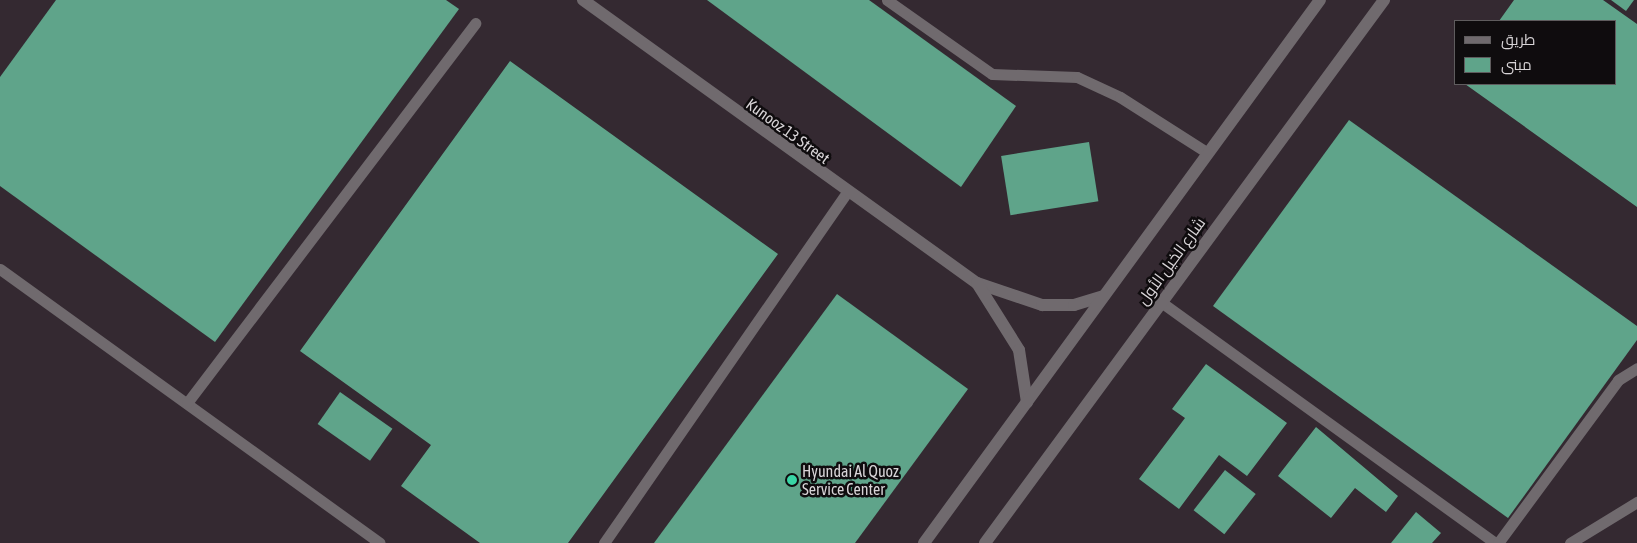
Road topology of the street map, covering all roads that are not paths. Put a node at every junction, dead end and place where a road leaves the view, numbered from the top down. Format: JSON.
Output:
{"nodes":[{"id":1,"x":583,"y":0,"type":"edge"},
{"id":2,"x":887,"y":0,"type":"edge"},
{"id":3,"x":1320,"y":0,"type":"edge"},
{"id":4,"x":1384,"y":0,"type":"edge"},
{"id":5,"x":475,"y":23,"type":"dead end"},
{"id":6,"x":1208,"y":153,"type":"junction"},
{"id":7,"x":846,"y":193,"type":"junction"},
{"id":8,"x":0,"y":269,"type":"edge"},
{"id":9,"x":977,"y":283,"type":"junction"},
{"id":10,"x":1104,"y":296,"type":"junction"},
{"id":11,"x":1161,"y":302,"type":"junction"},
{"id":12,"x":1637,"y":368,"type":"edge"},
{"id":13,"x":1027,"y":402,"type":"junction"},
{"id":14,"x":187,"y":403,"type":"junction"},
{"id":15,"x":1637,"y":502,"type":"edge"},
{"id":16,"x":380,"y":543,"type":"edge"},
{"id":17,"x":604,"y":543,"type":"edge"},
{"id":18,"x":924,"y":543,"type":"edge"},
{"id":19,"x":985,"y":543,"type":"edge"},
{"id":20,"x":1497,"y":543,"type":"edge"},
{"id":21,"x":1570,"y":543,"type":"edge"}],
"edges":[{"from":1,"to":7,"type":"main road","name":"Kunooz 13 Street"},
{"from":2,"to":6,"type":"lane"},
{"from":3,"to":6,"type":"main road"},
{"from":4,"to":11,"type":"main road","name":"شارع الخيل الأول"},
{"from":5,"to":14,"type":"lane"},
{"from":6,"to":10,"type":"main road"},
{"from":7,"to":9,"type":"main road","name":"Kunooz 13 Street"},
{"from":7,"to":17,"type":"lane"},
{"from":8,"to":14,"type":"lane"},
{"from":9,"to":10,"type":"main road","name":"Kunooz 13 Street"},
{"from":9,"to":13,"type":"main road","name":"Kunooz 13 Street"},
{"from":10,"to":13,"type":"main road"},
{"from":11,"to":19,"type":"main road","name":"شارع الخيل الأول"},
{"from":11,"to":20,"type":"lane"},
{"from":12,"to":20,"type":"lane"},
{"from":13,"to":18,"type":"main road"},
{"from":14,"to":16,"type":"lane"},
{"from":15,"to":21,"type":"lane"}]}
